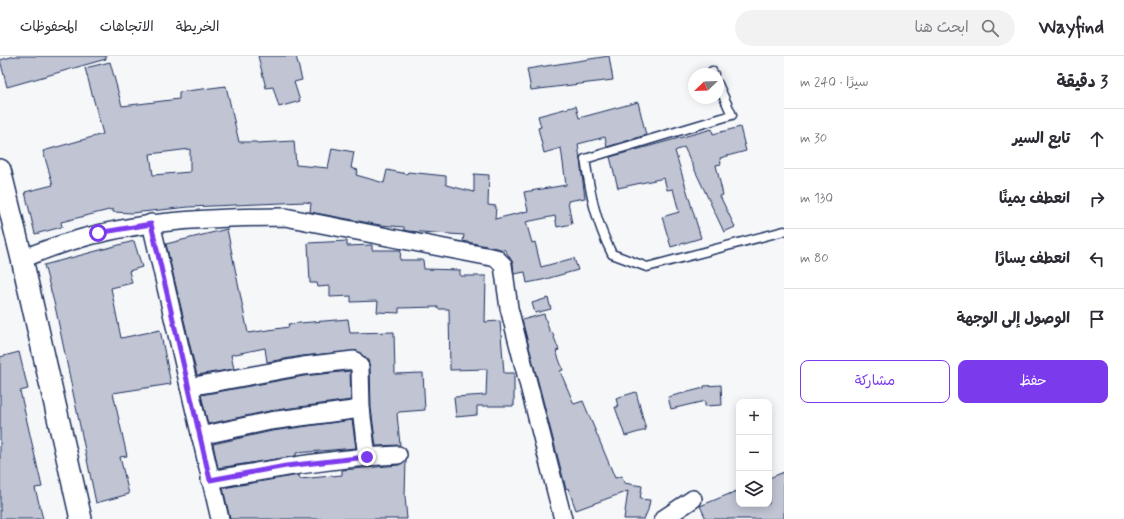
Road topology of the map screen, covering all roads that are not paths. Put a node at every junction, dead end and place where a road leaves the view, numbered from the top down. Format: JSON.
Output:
{"nodes":[{"id":1,"x":724,"y":97,"type":"edge"},
{"id":2,"x":0,"y":171,"type":"edge"},
{"id":3,"x":151,"y":224,"type":"junction"},
{"id":4,"x":784,"y":231,"type":"edge"},
{"id":5,"x":22,"y":259,"type":"junction"},
{"id":6,"x":189,"y":387,"type":"junction"},
{"id":7,"x":361,"y":409,"type":"junction"},
{"id":8,"x":200,"y":436,"type":"junction"},
{"id":9,"x":398,"y":455,"type":"dead end"},
{"id":10,"x":367,"y":457,"type":"junction"},
{"id":11,"x":210,"y":480,"type":"junction"},
{"id":12,"x":693,"y":499,"type":"dead end"},
{"id":13,"x":81,"y":519,"type":"edge"},
{"id":14,"x":220,"y":519,"type":"edge"},
{"id":15,"x":562,"y":519,"type":"edge"},
{"id":16,"x":663,"y":519,"type":"edge"}],
"edges":[{"from":1,"to":4,"type":"lane"},
{"from":2,"to":5,"type":"street"},
{"from":3,"to":5,"type":"street"},
{"from":3,"to":6,"type":"street"},
{"from":3,"to":15,"type":"street"},
{"from":5,"to":13,"type":"street"},
{"from":6,"to":7,"type":"street"},
{"from":6,"to":8,"type":"street"},
{"from":7,"to":8,"type":"street"},
{"from":7,"to":10,"type":"street"},
{"from":8,"to":11,"type":"street"},
{"from":9,"to":10,"type":"street"},
{"from":10,"to":11,"type":"street"},
{"from":11,"to":14,"type":"street"},
{"from":12,"to":16,"type":"street"}]}
